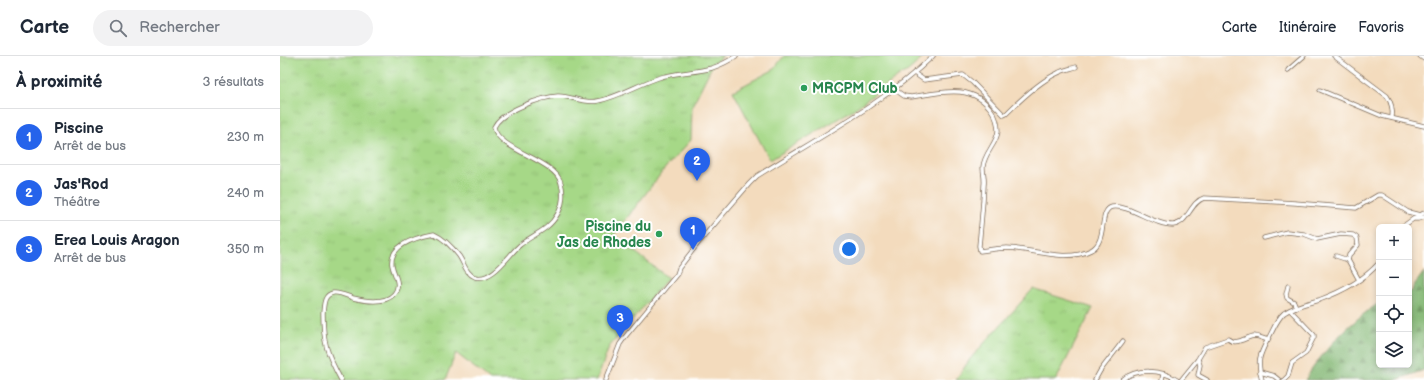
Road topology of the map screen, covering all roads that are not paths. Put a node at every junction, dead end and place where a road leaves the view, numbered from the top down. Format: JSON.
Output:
{"nodes":[{"id":1,"x":736,"y":56,"type":"edge"},
{"id":2,"x":932,"y":56,"type":"edge"},
{"id":3,"x":1304,"y":56,"type":"edge"},
{"id":4,"x":1334,"y":56,"type":"edge"},
{"id":5,"x":1420,"y":56,"type":"edge"},
{"id":6,"x":1424,"y":59,"type":"edge"},
{"id":7,"x":1076,"y":67,"type":"dead end"},
{"id":8,"x":1288,"y":70,"type":"dead end"},
{"id":9,"x":914,"y":73,"type":"junction"},
{"id":10,"x":894,"y":88,"type":"junction"},
{"id":11,"x":1320,"y":90,"type":"dead end"},
{"id":12,"x":1392,"y":118,"type":"junction"},
{"id":13,"x":1424,"y":126,"type":"edge"},
{"id":14,"x":1408,"y":212,"type":"junction"},
{"id":15,"x":1423,"y":215,"type":"edge"},
{"id":16,"x":1413,"y":220,"type":"junction"},
{"id":17,"x":1407,"y":224,"type":"edge"},
{"id":18,"x":1264,"y":238,"type":"dead end"},
{"id":19,"x":1336,"y":256,"type":"dead end"},
{"id":20,"x":1348,"y":260,"type":"junction"},
{"id":21,"x":1376,"y":266,"type":"edge"},
{"id":22,"x":1359,"y":280,"type":"junction"},
{"id":23,"x":1288,"y":286,"type":"dead end"},
{"id":24,"x":1296,"y":307,"type":"junction"},
{"id":25,"x":1290,"y":310,"type":"junction"},
{"id":26,"x":1268,"y":340,"type":"junction"},
{"id":27,"x":1123,"y":341,"type":"dead end"},
{"id":28,"x":1198,"y":359,"type":"junction"},
{"id":29,"x":1260,"y":372,"type":"junction"},
{"id":30,"x":1163,"y":374,"type":"junction"},
{"id":31,"x":340,"y":380,"type":"edge"},
{"id":32,"x":606,"y":380,"type":"edge"},
{"id":33,"x":1095,"y":380,"type":"edge"},
{"id":34,"x":1122,"y":380,"type":"edge"},
{"id":35,"x":1162,"y":380,"type":"edge"},
{"id":36,"x":1177,"y":380,"type":"edge"},
{"id":37,"x":1181,"y":380,"type":"edge"},
{"id":38,"x":1207,"y":380,"type":"edge"},
{"id":39,"x":1262,"y":380,"type":"edge"},
{"id":40,"x":1279,"y":380,"type":"edge"},
{"id":41,"x":1284,"y":380,"type":"edge"}],
"edges":[{"from":1,"to":31,"type":"street"},
{"from":2,"to":9,"type":"street"},
{"from":3,"to":8,"type":"street"},
{"from":4,"to":12,"type":"street"},
{"from":5,"to":6,"type":"street"},
{"from":7,"to":9,"type":"street"},
{"from":9,"to":10,"type":"street"},
{"from":10,"to":14,"type":"street"},
{"from":10,"to":32,"type":"street"},
{"from":11,"to":12,"type":"street"},
{"from":12,"to":13,"type":"street"},
{"from":14,"to":15,"type":"street"},
{"from":14,"to":16,"type":"street"},
{"from":15,"to":16,"type":"street"},
{"from":16,"to":17,"type":"street"},
{"from":18,"to":20,"type":"street"},
{"from":19,"to":20,"type":"street"},
{"from":20,"to":22,"type":"street"},
{"from":21,"to":22,"type":"street"},
{"from":22,"to":24,"type":"street"},
{"from":23,"to":24,"type":"street"},
{"from":24,"to":25,"type":"street"},
{"from":25,"to":26,"type":"street"},
{"from":25,"to":41,"type":"street"},
{"from":26,"to":28,"type":"street"},
{"from":26,"to":29,"type":"street"},
{"from":27,"to":33,"type":"street"},
{"from":28,"to":37,"type":"street"},
{"from":28,"to":38,"type":"street"},
{"from":29,"to":39,"type":"street"},
{"from":29,"to":40,"type":"street"},
{"from":30,"to":34,"type":"street"},
{"from":30,"to":35,"type":"street"},
{"from":30,"to":36,"type":"street"}]}
